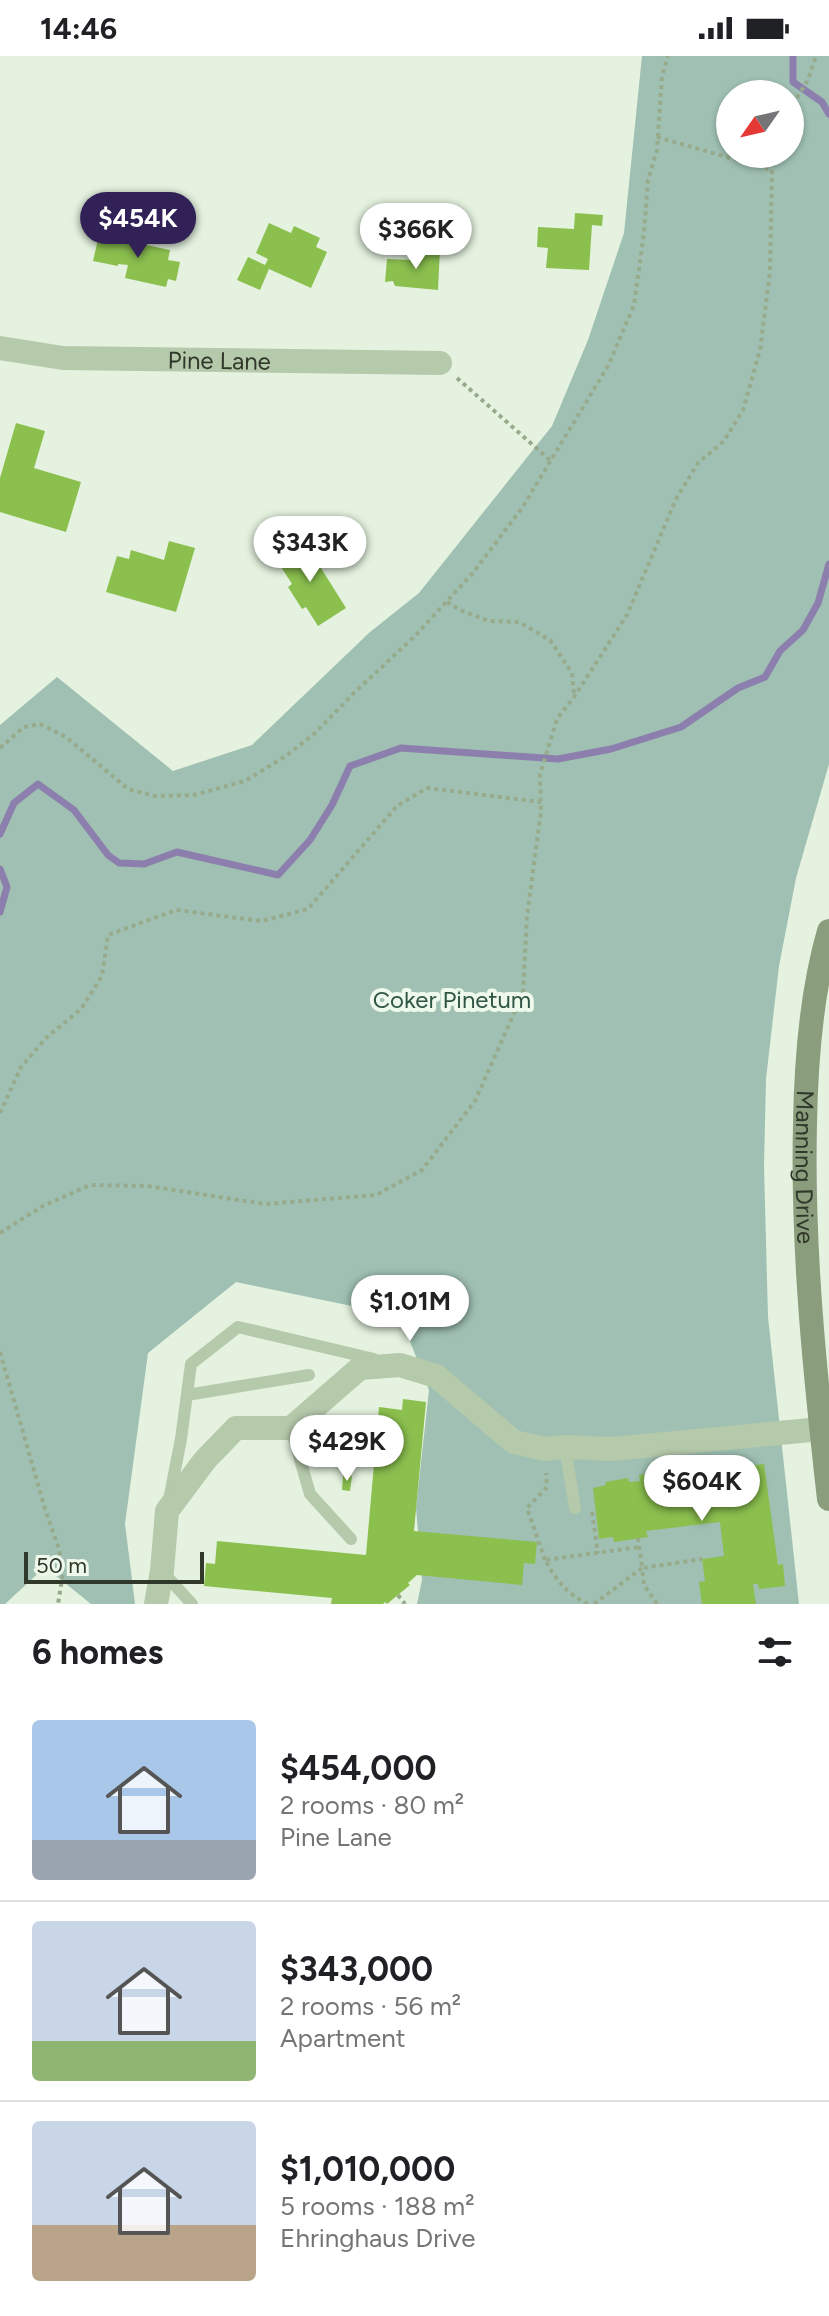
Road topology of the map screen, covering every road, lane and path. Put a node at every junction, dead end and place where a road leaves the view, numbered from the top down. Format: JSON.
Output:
{"nodes":[{"id":1,"x":668,"y":56,"type":"edge"},
{"id":2,"x":816,"y":56,"type":"edge"},
{"id":3,"x":804,"y":86,"type":"edge"},
{"id":4,"x":657,"y":137,"type":"junction"},
{"id":5,"x":772,"y":170,"type":"joint"},
{"id":6,"x":0,"y":348,"type":"edge"},
{"id":7,"x":440,"y":363,"type":"joint"},
{"id":8,"x":551,"y":461,"type":"junction"},
{"id":9,"x":447,"y":602,"type":"junction"},
{"id":10,"x":574,"y":697,"type":"junction"},
{"id":11,"x":0,"y":748,"type":"edge"},
{"id":12,"x":541,"y":802,"type":"junction"},
{"id":13,"x":829,"y":931,"type":"edge"},
{"id":14,"x":0,"y":1113,"type":"edge"},
{"id":15,"x":0,"y":1233,"type":"edge"},
{"id":16,"x":0,"y":1352,"type":"edge"},
{"id":17,"x":400,"y":1365,"type":"junction"},
{"id":18,"x":309,"y":1375,"type":"dead end"},
{"id":19,"x":187,"y":1395,"type":"junction"},
{"id":20,"x":291,"y":1428,"type":"junction"},
{"id":21,"x":821,"y":1429,"type":"junction"},
{"id":22,"x":555,"y":1448,"type":"junction"},
{"id":23,"x":829,"y":1499,"type":"edge"},
{"id":24,"x":575,"y":1508,"type":"dead end"},
{"id":25,"x":167,"y":1511,"type":"junction"},
{"id":26,"x":638,"y":1538,"type":"dead end"},
{"id":27,"x":351,"y":1539,"type":"dead end"},
{"id":28,"x":639,"y":1547,"type":"junction"},
{"id":29,"x":702,"y":1559,"type":"dead end"},
{"id":30,"x":545,"y":1560,"type":"junction"},
{"id":31,"x":642,"y":1568,"type":"junction"},
{"id":32,"x":162,"y":1571,"type":"junction"},
{"id":33,"x":398,"y":1595,"type":"dead end"},
{"id":34,"x":58,"y":1604,"type":"edge"},
{"id":35,"x":156,"y":1604,"type":"edge"},
{"id":36,"x":192,"y":1604,"type":"edge"},
{"id":37,"x":405,"y":1604,"type":"edge"},
{"id":38,"x":591,"y":1604,"type":"edge"},
{"id":39,"x":657,"y":1604,"type":"edge"}],
"edges":[{"from":1,"to":4,"type":"path"},
{"from":2,"to":3,"type":"path"},
{"from":4,"to":5,"type":"path"},
{"from":4,"to":8,"type":"path"},
{"from":5,"to":10,"type":"path"},
{"from":6,"to":7,"type":"street","name":"Pine Lane"},
{"from":7,"to":8,"type":"path"},
{"from":8,"to":9,"type":"path"},
{"from":9,"to":10,"type":"path"},
{"from":9,"to":11,"type":"path"},
{"from":10,"to":12,"type":"path"},
{"from":12,"to":14,"type":"path"},
{"from":12,"to":15,"type":"path"},
{"from":13,"to":21,"type":"street","name":"Manning Drive"},
{"from":16,"to":34,"type":"path"},
{"from":17,"to":19,"type":"lane"},
{"from":17,"to":20,"type":"street"},
{"from":17,"to":22,"type":"street"},
{"from":18,"to":19,"type":"lane"},
{"from":19,"to":25,"type":"lane"},
{"from":20,"to":25,"type":"street"},
{"from":20,"to":27,"type":"lane"},
{"from":21,"to":22,"type":"street"},
{"from":21,"to":23,"type":"street","name":"Manning Drive"},
{"from":22,"to":24,"type":"lane"},
{"from":22,"to":30,"type":"path"},
{"from":25,"to":32,"type":"street"},
{"from":26,"to":28,"type":"path"},
{"from":28,"to":30,"type":"path"},
{"from":28,"to":31,"type":"path"},
{"from":29,"to":31,"type":"path"},
{"from":30,"to":38,"type":"path"},
{"from":31,"to":38,"type":"path"},
{"from":31,"to":39,"type":"path"},
{"from":32,"to":35,"type":"street"},
{"from":32,"to":36,"type":"lane"},
{"from":33,"to":37,"type":"path"}]}
